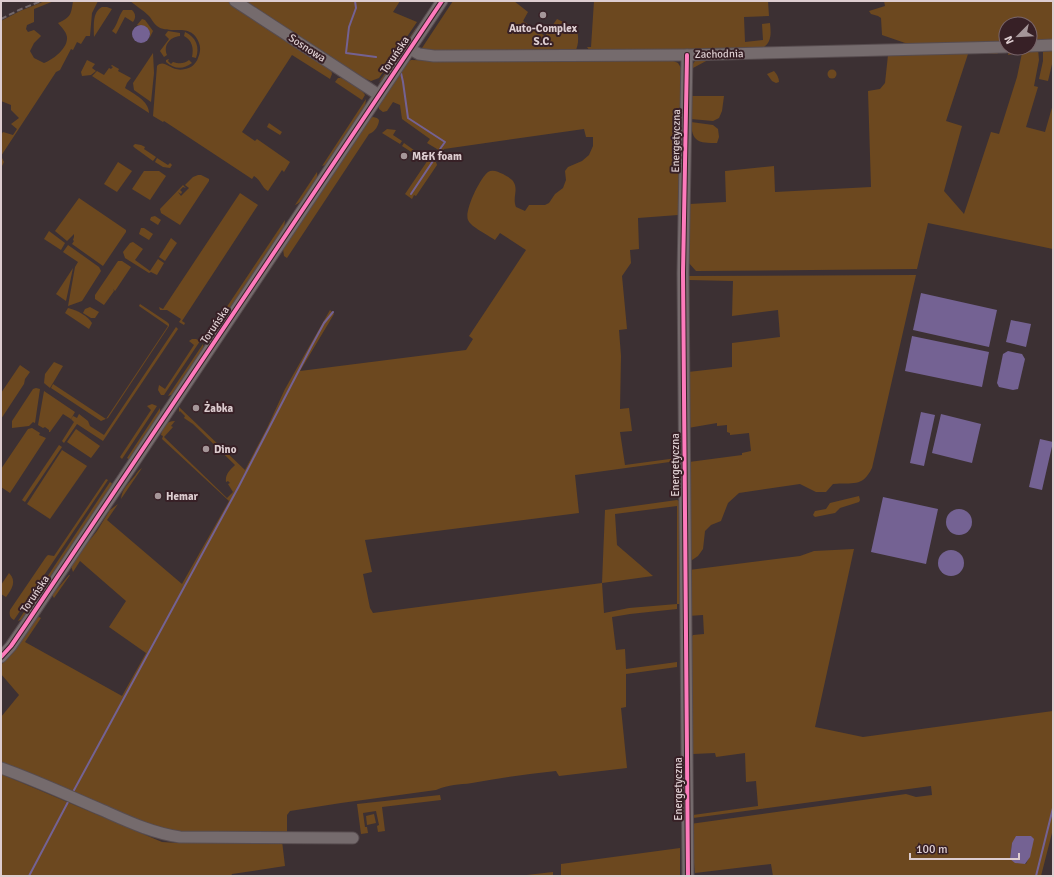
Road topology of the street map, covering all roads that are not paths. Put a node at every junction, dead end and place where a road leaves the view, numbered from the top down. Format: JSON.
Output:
{"nodes":[{"id":1,"x":235,"y":1,"type":"edge"},
{"id":2,"x":442,"y":1,"type":"edge"},
{"id":3,"x":1053,"y":45,"type":"edge"},
{"id":4,"x":1038,"y":46,"type":"edge"},
{"id":5,"x":998,"y":47,"type":"edge"},
{"id":6,"x":410,"y":49,"type":"junction"},
{"id":7,"x":687,"y":55,"type":"junction"},
{"id":8,"x":379,"y":95,"type":"junction"},
{"id":9,"x":1,"y":657,"type":"edge"},
{"id":10,"x":1,"y":768,"type":"edge"},
{"id":11,"x":353,"y":838,"type":"dead end"},
{"id":12,"x":688,"y":876,"type":"edge"}],
"edges":[{"from":1,"to":8,"type":"street","name":"Sosnowa"},
{"from":2,"to":6,"type":"street","name":"Toruńska"},
{"from":3,"to":4,"type":"street"},
{"from":5,"to":7,"type":"street","name":"Zachodnia"},
{"from":6,"to":7,"type":"street","name":"Zachodnia"},
{"from":6,"to":8,"type":"street","name":"Toruńska"},
{"from":7,"to":12,"type":"street","name":"Energetyczna"},
{"from":8,"to":9,"type":"street","name":"Toruńska"},
{"from":10,"to":11,"type":"street"}]}
